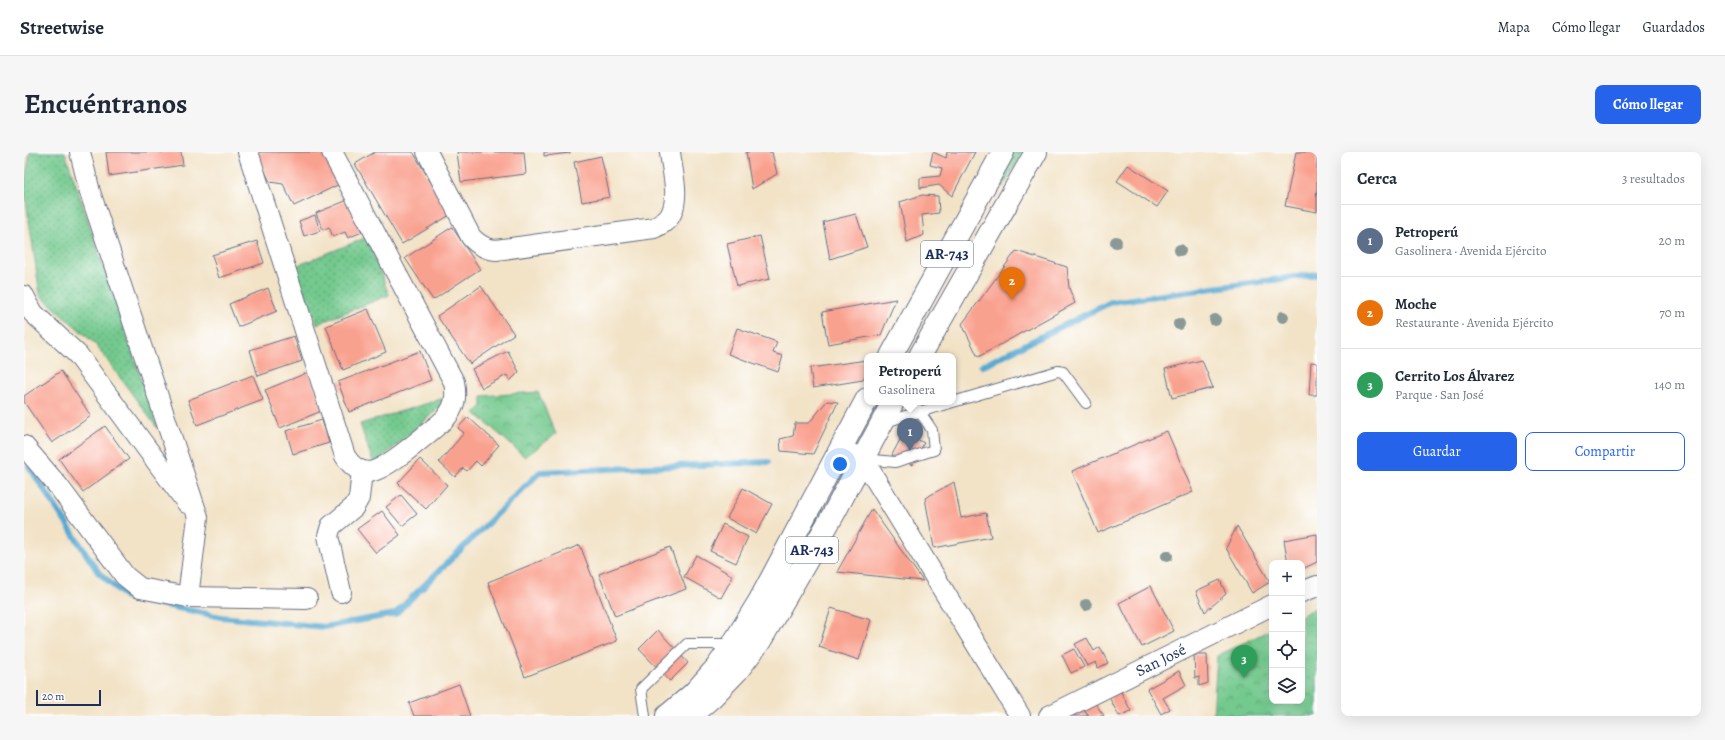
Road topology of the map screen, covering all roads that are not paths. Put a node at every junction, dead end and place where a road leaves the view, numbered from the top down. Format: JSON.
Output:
{"nodes":[{"id":1,"x":80,"y":152,"type":"edge"},
{"id":2,"x":248,"y":152,"type":"edge"},
{"id":3,"x":332,"y":152,"type":"edge"},
{"id":4,"x":427,"y":152,"type":"edge"},
{"id":5,"x":670,"y":152,"type":"edge"},
{"id":6,"x":1003,"y":152,"type":"edge"},
{"id":7,"x":1036,"y":152,"type":"edge"},
{"id":8,"x":24,"y":296,"type":"edge"},
{"id":9,"x":892,"y":353,"type":"edge"},
{"id":10,"x":922,"y":353,"type":"edge"},
{"id":11,"x":956,"y":401,"type":"edge"},
{"id":12,"x":1086,"y":404,"type":"dead end"},
{"id":13,"x":864,"y":405,"type":"edge"},
{"id":14,"x":891,"y":405,"type":"edge"},
{"id":15,"x":915,"y":405,"type":"edge"},
{"id":16,"x":943,"y":405,"type":"edge"},
{"id":17,"x":920,"y":412,"type":"junction"},
{"id":18,"x":881,"y":423,"type":"junction"},
{"id":19,"x":24,"y":446,"type":"edge"},
{"id":20,"x":840,"y":449,"type":"junction"},
{"id":21,"x":863,"y":459,"type":"junction"},
{"id":22,"x":362,"y":471,"type":"junction"},
{"id":23,"x":198,"y":517,"type":"junction"},
{"id":24,"x":1317,"y":586,"type":"edge"},
{"id":25,"x":1305,"y":591,"type":"edge"},
{"id":26,"x":341,"y":592,"type":"dead end"},
{"id":27,"x":188,"y":597,"type":"junction"},
{"id":28,"x":307,"y":599,"type":"dead end"},
{"id":29,"x":1269,"y":606,"type":"edge"},
{"id":30,"x":733,"y":644,"type":"junction"},
{"id":31,"x":645,"y":716,"type":"edge"},
{"id":32,"x":667,"y":716,"type":"edge"},
{"id":33,"x":690,"y":716,"type":"edge"},
{"id":34,"x":1020,"y":716,"type":"edge"},
{"id":35,"x":1049,"y":716,"type":"edge"}],
"edges":[{"from":1,"to":23,"type":"street"},
{"from":2,"to":22,"type":"street"},
{"from":3,"to":22,"type":"street"},
{"from":4,"to":5,"type":"street"},
{"from":6,"to":9,"type":"main road","number":"AR-743"},
{"from":7,"to":10,"type":"main road","number":"AR-743"},
{"from":8,"to":23,"type":"street"},
{"from":11,"to":12,"type":"lane"},
{"from":13,"to":20,"type":"main road","number":"AR-743"},
{"from":14,"to":18,"type":"main road","number":"AR-743"},
{"from":15,"to":17,"type":"lane"},
{"from":16,"to":17,"type":"lane"},
{"from":17,"to":18,"type":"lane"},
{"from":17,"to":21,"type":"lane"},
{"from":18,"to":21,"type":"main road","number":"AR-743"},
{"from":19,"to":27,"type":"street"},
{"from":20,"to":21,"type":"street"},
{"from":20,"to":30,"type":"main road","number":"AR-743"},
{"from":21,"to":33,"type":"main road","number":"AR-743"},
{"from":21,"to":34,"type":"street"},
{"from":22,"to":26,"type":"street"},
{"from":23,"to":27,"type":"street"},
{"from":24,"to":25,"type":"street"},
{"from":27,"to":28,"type":"street"},
{"from":29,"to":35,"type":"street","name":"San José"},
{"from":30,"to":31,"type":"lane"},
{"from":30,"to":32,"type":"main road","number":"AR-743"}]}
